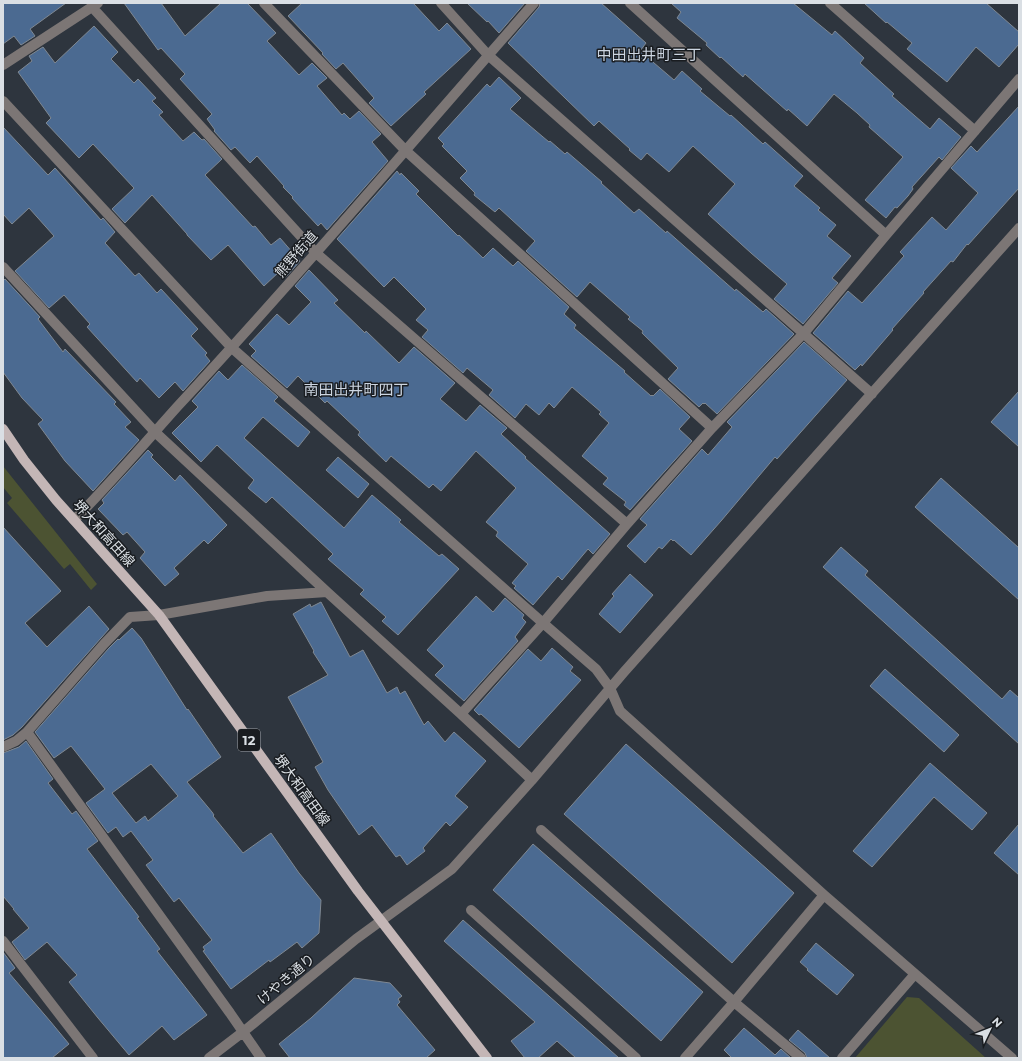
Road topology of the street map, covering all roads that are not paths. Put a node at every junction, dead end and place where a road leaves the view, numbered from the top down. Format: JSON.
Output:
{"nodes":[{"id":1,"x":264,"y":3,"type":"edge"},
{"id":2,"x":442,"y":3,"type":"edge"},
{"id":3,"x":534,"y":3,"type":"edge"},
{"id":4,"x":630,"y":3,"type":"edge"},
{"id":5,"x":830,"y":3,"type":"edge"},
{"id":6,"x":95,"y":5,"type":"edge"},
{"id":7,"x":488,"y":55,"type":"junction"},
{"id":8,"x":3,"y":65,"type":"edge"},
{"id":9,"x":1019,"y":79,"type":"edge"},
{"id":10,"x":3,"y":101,"type":"edge"},
{"id":11,"x":975,"y":131,"type":"junction"},
{"id":12,"x":405,"y":150,"type":"junction"},
{"id":13,"x":1019,"y":228,"type":"edge"},
{"id":14,"x":886,"y":235,"type":"junction"},
{"id":15,"x":316,"y":253,"type":"junction"},
{"id":16,"x":3,"y":267,"type":"edge"},
{"id":17,"x":804,"y":333,"type":"junction"},
{"id":18,"x":232,"y":348,"type":"junction"},
{"id":19,"x":872,"y":394,"type":"junction"},
{"id":20,"x":712,"y":428,"type":"junction"},
{"id":21,"x":3,"y":429,"type":"edge"},
{"id":22,"x":155,"y":432,"type":"junction"},
{"id":23,"x":74,"y":520,"type":"junction"},
{"id":24,"x":626,"y":524,"type":"junction"},
{"id":25,"x":327,"y":592,"type":"junction"},
{"id":26,"x":159,"y":615,"type":"junction"},
{"id":27,"x":543,"y":623,"type":"junction"},
{"id":28,"x":610,"y":688,"type":"junction"},
{"id":29,"x":461,"y":714,"type":"junction"},
{"id":30,"x":27,"y":732,"type":"junction"},
{"id":31,"x":3,"y":746,"type":"edge"},
{"id":32,"x":532,"y":780,"type":"junction"},
{"id":33,"x":541,"y":830,"type":"dead end"},
{"id":34,"x":824,"y":895,"type":"junction"},
{"id":35,"x":471,"y":910,"type":"dead end"},
{"id":36,"x":381,"y":921,"type":"junction"},
{"id":37,"x":3,"y":941,"type":"edge"},
{"id":38,"x":915,"y":974,"type":"junction"},
{"id":39,"x":734,"y":1002,"type":"junction"},
{"id":40,"x":243,"y":1032,"type":"junction"},
{"id":41,"x":1011,"y":1057,"type":"edge"},
{"id":42,"x":93,"y":1058,"type":"edge"},
{"id":43,"x":209,"y":1058,"type":"edge"},
{"id":44,"x":261,"y":1058,"type":"edge"},
{"id":45,"x":487,"y":1058,"type":"edge"},
{"id":46,"x":636,"y":1058,"type":"edge"},
{"id":47,"x":685,"y":1058,"type":"edge"},
{"id":48,"x":801,"y":1058,"type":"edge"},
{"id":49,"x":842,"y":1058,"type":"edge"}],
"edges":[{"from":1,"to":12,"type":"street"},
{"from":2,"to":7,"type":"street"},
{"from":3,"to":7,"type":"street","name":"熊野街道"},
{"from":4,"to":14,"type":"street"},
{"from":5,"to":11,"type":"street"},
{"from":6,"to":8,"type":"street"},
{"from":6,"to":15,"type":"street"},
{"from":7,"to":12,"type":"street","name":"熊野街道"},
{"from":7,"to":17,"type":"street"},
{"from":9,"to":11,"type":"street"},
{"from":10,"to":18,"type":"street"},
{"from":11,"to":14,"type":"street"},
{"from":12,"to":15,"type":"street","name":"熊野街道"},
{"from":12,"to":20,"type":"street"},
{"from":13,"to":19,"type":"street","name":"けやき通り"},
{"from":14,"to":17,"type":"street"},
{"from":15,"to":18,"type":"street","name":"熊野街道"},
{"from":15,"to":24,"type":"street"},
{"from":16,"to":22,"type":"street"},
{"from":17,"to":19,"type":"street"},
{"from":17,"to":20,"type":"street"},
{"from":18,"to":22,"type":"street","name":"熊野街道"},
{"from":18,"to":27,"type":"street"},
{"from":19,"to":28,"type":"street","name":"けやき通り"},
{"from":20,"to":24,"type":"street"},
{"from":21,"to":23,"type":"main road","name":"堺大和高田線","number":"12"},
{"from":22,"to":23,"type":"street","name":"熊野街道"},
{"from":22,"to":25,"type":"street"},
{"from":23,"to":26,"type":"main road","name":"堺大和高田線","number":"12"},
{"from":24,"to":27,"type":"street"},
{"from":25,"to":26,"type":"street"},
{"from":25,"to":29,"type":"street"},
{"from":26,"to":30,"type":"street"},
{"from":26,"to":36,"type":"main road","name":"堺大和高田線","number":"12"},
{"from":27,"to":28,"type":"street"},
{"from":27,"to":29,"type":"street"},
{"from":28,"to":32,"type":"street","name":"けやき通り"},
{"from":28,"to":34,"type":"street"},
{"from":29,"to":32,"type":"street"},
{"from":30,"to":31,"type":"street"},
{"from":30,"to":40,"type":"street"},
{"from":32,"to":36,"type":"street","name":"けやき通り"},
{"from":33,"to":39,"type":"street"},
{"from":34,"to":38,"type":"street"},
{"from":34,"to":39,"type":"street"},
{"from":35,"to":46,"type":"street"},
{"from":36,"to":40,"type":"street","name":"けやき通り"},
{"from":36,"to":45,"type":"main road","name":"堺大和高田線","number":"12"},
{"from":37,"to":42,"type":"street"},
{"from":38,"to":41,"type":"street"},
{"from":38,"to":49,"type":"street"},
{"from":39,"to":47,"type":"street"},
{"from":39,"to":48,"type":"street"},
{"from":40,"to":43,"type":"street","name":"けやき通り"},
{"from":40,"to":44,"type":"street"}]}
